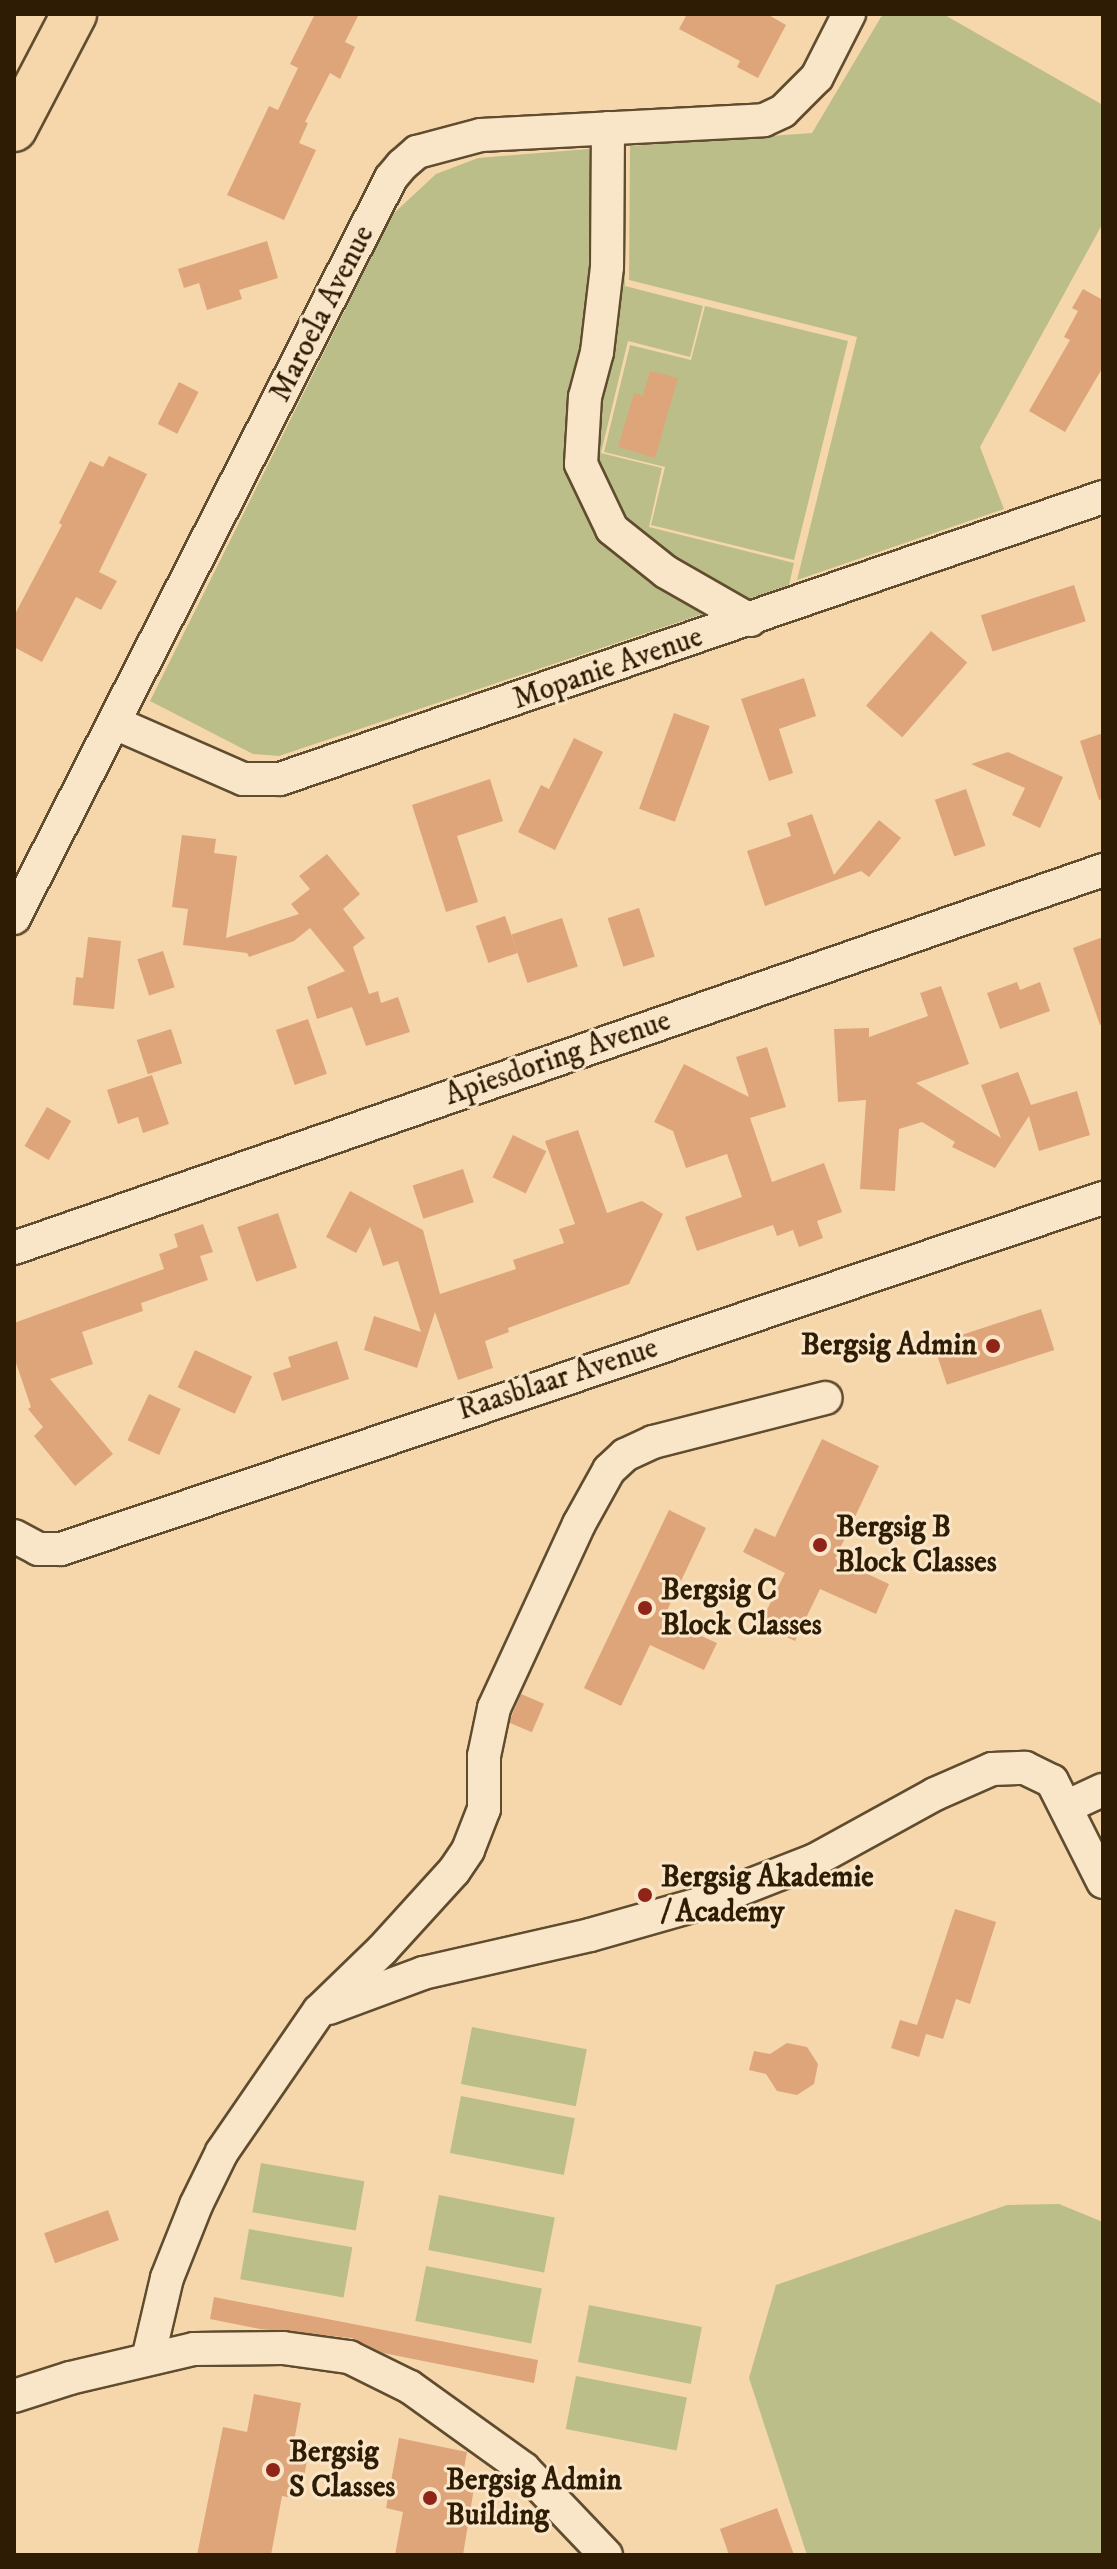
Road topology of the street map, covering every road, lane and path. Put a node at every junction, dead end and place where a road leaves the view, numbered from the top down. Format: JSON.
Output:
{"nodes":[{"id":1,"x":74,"y":14,"type":"edge"},
{"id":2,"x":849,"y":14,"type":"edge"},
{"id":3,"x":608,"y":128,"type":"junction"},
{"id":4,"x":14,"y":129,"type":"edge"},
{"id":5,"x":1103,"y":497,"type":"edge"},
{"id":6,"x":750,"y":620,"type":"junction"},
{"id":7,"x":115,"y":723,"type":"junction"},
{"id":8,"x":1103,"y":870,"type":"edge"},
{"id":9,"x":14,"y":918,"type":"edge"},
{"id":10,"x":1103,"y":1198,"type":"edge"},
{"id":11,"x":14,"y":1248,"type":"edge"},
{"id":12,"x":825,"y":1398,"type":"dead end"},
{"id":13,"x":14,"y":1536,"type":"edge"},
{"id":14,"x":1103,"y":1790,"type":"edge"},
{"id":15,"x":1068,"y":1806,"type":"junction"},
{"id":16,"x":1103,"y":1882,"type":"edge"},
{"id":17,"x":319,"y":2011,"type":"junction"},
{"id":18,"x":148,"y":2359,"type":"junction"},
{"id":19,"x":14,"y":2396,"type":"edge"},
{"id":20,"x":606,"y":2555,"type":"edge"}],
"edges":[{"from":1,"to":4,"type":"highway"},
{"from":2,"to":3,"type":"street","name":"Maroela Avenue"},
{"from":3,"to":6,"type":"street"},
{"from":3,"to":7,"type":"street","name":"Maroela Avenue"},
{"from":5,"to":6,"type":"street","name":"Mopanie Avenue"},
{"from":6,"to":7,"type":"street","name":"Mopanie Avenue"},
{"from":7,"to":9,"type":"street","name":"Maroela Avenue"},
{"from":8,"to":11,"type":"street","name":"Apiesdoring Avenue"},
{"from":10,"to":13,"type":"street","name":"Raasblaar Avenue"},
{"from":12,"to":17,"type":"street"},
{"from":14,"to":15,"type":"street"},
{"from":15,"to":16,"type":"street"},
{"from":15,"to":17,"type":"street"},
{"from":17,"to":18,"type":"street"},
{"from":18,"to":19,"type":"street"},
{"from":18,"to":20,"type":"street"}]}
